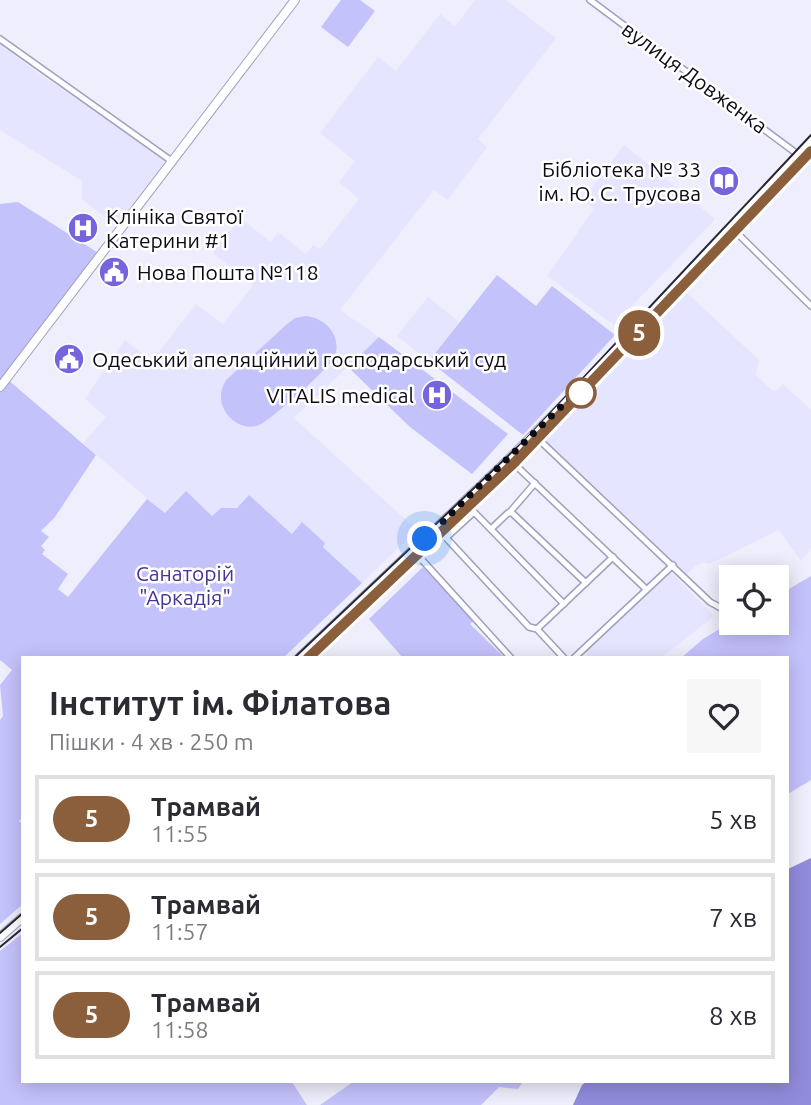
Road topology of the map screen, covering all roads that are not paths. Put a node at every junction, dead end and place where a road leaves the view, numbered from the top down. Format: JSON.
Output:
{"nodes":[{"id":1,"x":295,"y":0,"type":"edge"},
{"id":2,"x":590,"y":0,"type":"edge"},
{"id":3,"x":0,"y":39,"type":"edge"},
{"id":4,"x":811,"y":141,"type":"edge"},
{"id":5,"x":800,"y":156,"type":"junction"},
{"id":6,"x":173,"y":162,"type":"junction"},
{"id":7,"x":732,"y":228,"type":"junction"},
{"id":8,"x":811,"y":306,"type":"edge"},
{"id":9,"x":0,"y":387,"type":"edge"},
{"id":10,"x":533,"y":434,"type":"junction"},
{"id":11,"x":509,"y":459,"type":"junction"},
{"id":12,"x":535,"y":483,"type":"junction"},
{"id":13,"x":510,"y":512,"type":"junction"},
{"id":14,"x":437,"y":528,"type":"junction"},
{"id":15,"x":491,"y":529,"type":"junction"},
{"id":16,"x":443,"y":536,"type":"junction"},
{"id":17,"x":413,"y":550,"type":"junction"},
{"id":18,"x":613,"y":557,"type":"junction"},
{"id":19,"x":673,"y":565,"type":"junction"},
{"id":20,"x":586,"y":583,"type":"junction"},
{"id":21,"x":646,"y":589,"type":"junction"},
{"id":22,"x":564,"y":604,"type":"junction"},
{"id":23,"x":719,"y":607,"type":"edge"},
{"id":24,"x":537,"y":629,"type":"junction"},
{"id":25,"x":301,"y":656,"type":"edge"},
{"id":26,"x":509,"y":656,"type":"edge"},
{"id":27,"x":562,"y":656,"type":"edge"},
{"id":28,"x":576,"y":656,"type":"edge"},
{"id":29,"x":21,"y":919,"type":"edge"},
{"id":30,"x":0,"y":937,"type":"edge"}],
"edges":[{"from":1,"to":6,"type":"street"},
{"from":2,"to":5,"type":"street","name":"вулиця Довженка"},
{"from":3,"to":6,"type":"street"},
{"from":4,"to":5,"type":"street"},
{"from":5,"to":7,"type":"street"},
{"from":6,"to":9,"type":"street"},
{"from":7,"to":8,"type":"street"},
{"from":7,"to":10,"type":"street"},
{"from":10,"to":11,"type":"street"},
{"from":10,"to":19,"type":"street"},
{"from":11,"to":12,"type":"street"},
{"from":11,"to":14,"type":"street"},
{"from":12,"to":13,"type":"street"},
{"from":12,"to":18,"type":"street"},
{"from":13,"to":15,"type":"street"},
{"from":13,"to":20,"type":"street"},
{"from":14,"to":16,"type":"street"},
{"from":14,"to":17,"type":"street"},
{"from":15,"to":16,"type":"street"},
{"from":15,"to":22,"type":"street"},
{"from":16,"to":24,"type":"street"},
{"from":17,"to":25,"type":"street"},
{"from":17,"to":26,"type":"street"},
{"from":18,"to":20,"type":"street"},
{"from":18,"to":21,"type":"street"},
{"from":19,"to":21,"type":"street"},
{"from":19,"to":23,"type":"street"},
{"from":20,"to":22,"type":"street"},
{"from":21,"to":28,"type":"street"},
{"from":22,"to":24,"type":"street"},
{"from":24,"to":27,"type":"street"},
{"from":29,"to":30,"type":"street"}]}
